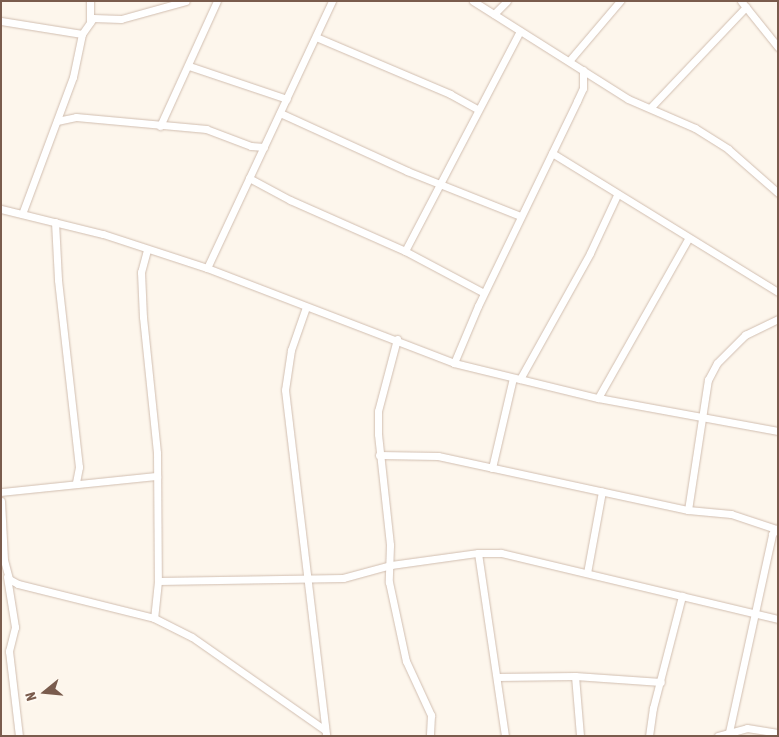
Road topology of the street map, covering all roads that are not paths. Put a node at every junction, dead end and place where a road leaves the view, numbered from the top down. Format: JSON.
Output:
{"nodes":[{"id":1,"x":90,"y":1,"type":"edge"},
{"id":2,"x":186,"y":1,"type":"edge"},
{"id":3,"x":216,"y":1,"type":"edge"},
{"id":4,"x":332,"y":1,"type":"edge"},
{"id":5,"x":473,"y":1,"type":"edge"},
{"id":6,"x":507,"y":1,"type":"edge"},
{"id":7,"x":620,"y":1,"type":"edge"},
{"id":8,"x":743,"y":4,"type":"edge"},
{"id":9,"x":494,"y":14,"type":"junction"},
{"id":10,"x":1,"y":20,"type":"edge"},
{"id":11,"x":90,"y":22,"type":"junction"},
{"id":12,"x":520,"y":31,"type":"junction"},
{"id":13,"x":82,"y":34,"type":"junction"},
{"id":14,"x":316,"y":37,"type":"junction"},
{"id":15,"x":778,"y":47,"type":"edge"},
{"id":16,"x":569,"y":61,"type":"junction"},
{"id":17,"x":189,"y":66,"type":"junction"},
{"id":18,"x":583,"y":70,"type":"junction"},
{"id":19,"x":287,"y":99,"type":"junction"},
{"id":20,"x":652,"y":107,"type":"junction"},
{"id":21,"x":477,"y":109,"type":"junction"},
{"id":22,"x":280,"y":113,"type":"junction"},
{"id":23,"x":57,"y":121,"type":"junction"},
{"id":24,"x":160,"y":126,"type":"junction"},
{"id":25,"x":264,"y":147,"type":"junction"},
{"id":26,"x":552,"y":153,"type":"junction"},
{"id":27,"x":249,"y":178,"type":"junction"},
{"id":28,"x":440,"y":183,"type":"junction"},
{"id":29,"x":778,"y":193,"type":"edge"},
{"id":30,"x":617,"y":195,"type":"junction"},
{"id":31,"x":1,"y":209,"type":"edge"},
{"id":32,"x":22,"y":214,"type":"junction"},
{"id":33,"x":520,"y":216,"type":"junction"},
{"id":34,"x":55,"y":222,"type":"junction"},
{"id":35,"x":688,"y":239,"type":"junction"},
{"id":36,"x":138,"y":246,"type":"junction"},
{"id":37,"x":147,"y":250,"type":"junction"},
{"id":38,"x":405,"y":252,"type":"junction"},
{"id":39,"x":142,"y":260,"type":"junction"},
{"id":40,"x":207,"y":268,"type":"junction"},
{"id":41,"x":778,"y":292,"type":"edge"},
{"id":42,"x":484,"y":293,"type":"junction"},
{"id":43,"x":306,"y":307,"type":"junction"},
{"id":44,"x":778,"y":319,"type":"edge"},
{"id":45,"x":397,"y":339,"type":"junction"},
{"id":46,"x":454,"y":363,"type":"junction"},
{"id":47,"x":517,"y":379,"type":"junction"},
{"id":48,"x":598,"y":398,"type":"junction"},
{"id":49,"x":700,"y":419,"type":"junction"},
{"id":50,"x":778,"y":431,"type":"edge"},
{"id":51,"x":379,"y":455,"type":"junction"},
{"id":52,"x":492,"y":468,"type":"junction"},
{"id":53,"x":157,"y":476,"type":"junction"},
{"id":54,"x":76,"y":483,"type":"junction"},
{"id":55,"x":602,"y":491,"type":"junction"},
{"id":56,"x":1,"y":492,"type":"edge"},
{"id":57,"x":1,"y":501,"type":"edge"},
{"id":58,"x":688,"y":510,"type":"junction"},
{"id":59,"x":777,"y":528,"type":"edge"},
{"id":60,"x":3,"y":537,"type":"edge"},
{"id":61,"x":478,"y":553,"type":"junction"},
{"id":62,"x":391,"y":565,"type":"junction"},
{"id":63,"x":587,"y":573,"type":"junction"},
{"id":64,"x":7,"y":577,"type":"junction"},
{"id":65,"x":307,"y":577,"type":"junction"},
{"id":66,"x":158,"y":581,"type":"junction"},
{"id":67,"x":682,"y":596,"type":"junction"},
{"id":68,"x":755,"y":612,"type":"junction"},
{"id":69,"x":154,"y":618,"type":"junction"},
{"id":70,"x":778,"y":619,"type":"edge"},
{"id":71,"x":575,"y":676,"type":"junction"},
{"id":72,"x":497,"y":677,"type":"junction"},
{"id":73,"x":661,"y":682,"type":"junction"},
{"id":74,"x":324,"y":716,"type":"junction"},
{"id":75,"x":310,"y":719,"type":"junction"},
{"id":76,"x":728,"y":732,"type":"junction"},
{"id":77,"x":326,"y":733,"type":"edge"},
{"id":78,"x":778,"y":733,"type":"edge"},
{"id":79,"x":19,"y":736,"type":"edge"},
{"id":80,"x":430,"y":736,"type":"edge"},
{"id":81,"x":505,"y":736,"type":"edge"},
{"id":82,"x":580,"y":736,"type":"edge"},
{"id":83,"x":649,"y":736,"type":"edge"},
{"id":84,"x":718,"y":736,"type":"edge"}],
"edges":[{"from":1,"to":11,"type":"street"},
{"from":2,"to":11,"type":"street"},
{"from":3,"to":17,"type":"street"},
{"from":4,"to":14,"type":"street"},
{"from":5,"to":9,"type":"street"},
{"from":6,"to":9,"type":"street"},
{"from":7,"to":16,"type":"street"},
{"from":8,"to":15,"type":"street"},
{"from":8,"to":20,"type":"street"},
{"from":9,"to":12,"type":"street"},
{"from":10,"to":13,"type":"street"},
{"from":11,"to":13,"type":"street"},
{"from":12,"to":16,"type":"street"},
{"from":12,"to":21,"type":"street"},
{"from":13,"to":23,"type":"street"},
{"from":14,"to":19,"type":"street"},
{"from":14,"to":21,"type":"street"},
{"from":16,"to":18,"type":"street"},
{"from":17,"to":19,"type":"street"},
{"from":17,"to":24,"type":"street"},
{"from":18,"to":20,"type":"street"},
{"from":18,"to":26,"type":"street"},
{"from":19,"to":22,"type":"street"},
{"from":20,"to":29,"type":"street"},
{"from":21,"to":28,"type":"street"},
{"from":22,"to":25,"type":"street"},
{"from":22,"to":28,"type":"street"},
{"from":23,"to":24,"type":"street"},
{"from":23,"to":32,"type":"street"},
{"from":24,"to":25,"type":"street"},
{"from":25,"to":27,"type":"street"},
{"from":26,"to":30,"type":"street"},
{"from":26,"to":33,"type":"street"},
{"from":27,"to":38,"type":"street"},
{"from":27,"to":40,"type":"street"},
{"from":28,"to":33,"type":"street"},
{"from":28,"to":38,"type":"street"},
{"from":30,"to":35,"type":"street"},
{"from":30,"to":47,"type":"street"},
{"from":31,"to":32,"type":"street"},
{"from":32,"to":34,"type":"street"},
{"from":33,"to":42,"type":"street"},
{"from":34,"to":36,"type":"street"},
{"from":34,"to":54,"type":"street"},
{"from":35,"to":41,"type":"street"},
{"from":35,"to":48,"type":"street"},
{"from":36,"to":37,"type":"street"},
{"from":36,"to":39,"type":"street"},
{"from":37,"to":39,"type":"street"},
{"from":37,"to":40,"type":"street"},
{"from":38,"to":42,"type":"street"},
{"from":39,"to":53,"type":"street"},
{"from":40,"to":43,"type":"street"},
{"from":42,"to":46,"type":"street"},
{"from":43,"to":45,"type":"street"},
{"from":43,"to":65,"type":"street"},
{"from":44,"to":49,"type":"street"},
{"from":45,"to":46,"type":"street"},
{"from":45,"to":51,"type":"street"},
{"from":46,"to":47,"type":"street"},
{"from":47,"to":48,"type":"street"},
{"from":47,"to":52,"type":"street"},
{"from":48,"to":49,"type":"street"},
{"from":49,"to":50,"type":"street"},
{"from":49,"to":58,"type":"street"},
{"from":51,"to":52,"type":"street"},
{"from":51,"to":62,"type":"street"},
{"from":52,"to":55,"type":"street"},
{"from":53,"to":54,"type":"street"},
{"from":53,"to":66,"type":"street"},
{"from":54,"to":56,"type":"street"},
{"from":55,"to":58,"type":"street"},
{"from":55,"to":63,"type":"street"},
{"from":57,"to":60,"type":"street"},
{"from":58,"to":59,"type":"street"},
{"from":59,"to":68,"type":"street"},
{"from":60,"to":64,"type":"street"},
{"from":61,"to":62,"type":"street"},
{"from":61,"to":63,"type":"street"},
{"from":61,"to":72,"type":"street"},
{"from":62,"to":65,"type":"street"},
{"from":62,"to":80,"type":"street"},
{"from":63,"to":67,"type":"street"},
{"from":64,"to":69,"type":"street"},
{"from":64,"to":79,"type":"street"},
{"from":65,"to":66,"type":"street"},
{"from":65,"to":74,"type":"street"},
{"from":66,"to":69,"type":"street"},
{"from":67,"to":68,"type":"street"},
{"from":67,"to":73,"type":"street"},
{"from":68,"to":70,"type":"street"},
{"from":68,"to":76,"type":"street"},
{"from":69,"to":75,"type":"street"},
{"from":71,"to":72,"type":"street"},
{"from":71,"to":73,"type":"street"},
{"from":71,"to":82,"type":"street"},
{"from":72,"to":81,"type":"street"},
{"from":73,"to":83,"type":"street"},
{"from":74,"to":75,"type":"street"},
{"from":74,"to":77,"type":"street"},
{"from":75,"to":77,"type":"street"},
{"from":76,"to":78,"type":"street"},
{"from":76,"to":84,"type":"street"}]}
